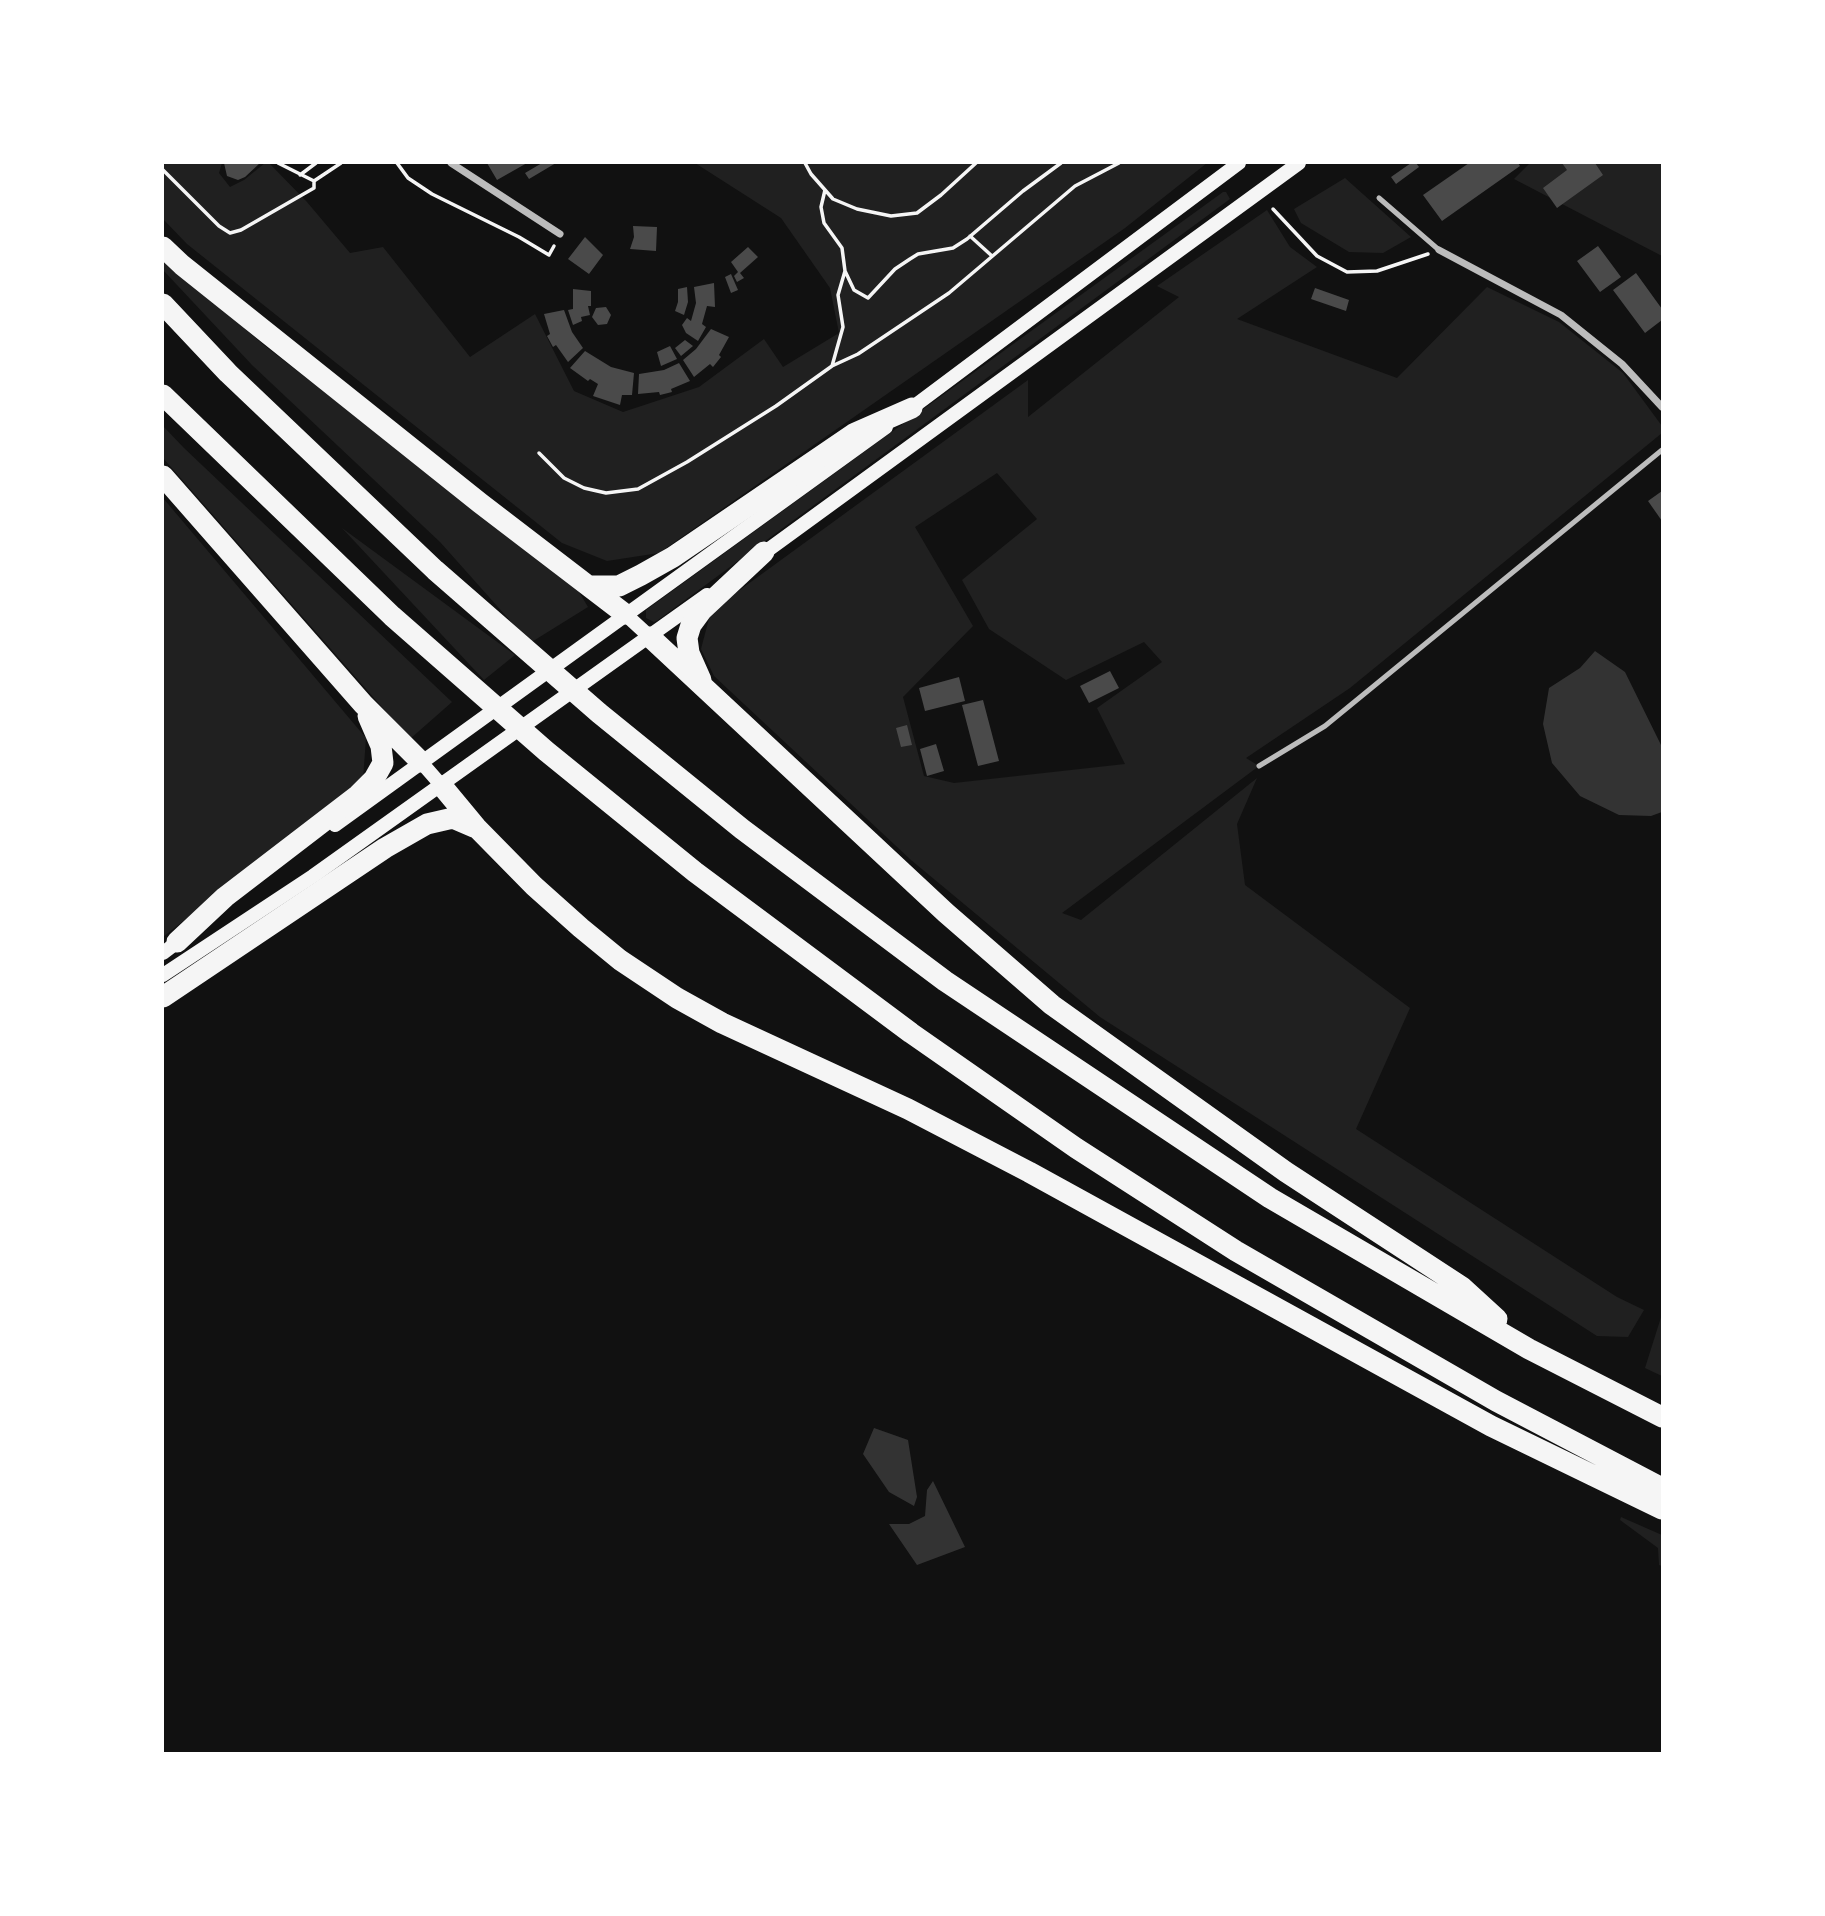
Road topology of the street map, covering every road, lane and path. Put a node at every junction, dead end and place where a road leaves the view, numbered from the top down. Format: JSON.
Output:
{"nodes":[{"id":1,"x":278,"y":163,"type":"edge"},
{"id":2,"x":316,"y":163,"type":"edge"},
{"id":3,"x":341,"y":163,"type":"edge"},
{"id":4,"x":397,"y":163,"type":"edge"},
{"id":5,"x":451,"y":163,"type":"edge"},
{"id":6,"x":805,"y":163,"type":"edge"},
{"id":7,"x":976,"y":163,"type":"edge"},
{"id":8,"x":1061,"y":163,"type":"edge"},
{"id":9,"x":1119,"y":163,"type":"edge"},
{"id":10,"x":1239,"y":163,"type":"edge"},
{"id":11,"x":1299,"y":163,"type":"edge"},
{"id":12,"x":163,"y":170,"type":"edge"},
{"id":13,"x":300,"y":175,"type":"junction"},
{"id":14,"x":314,"y":181,"type":"junction"},
{"id":15,"x":825,"y":190,"type":"junction"},
{"id":16,"x":1379,"y":198,"type":"dead end"},
{"id":17,"x":1273,"y":209,"type":"dead end"},
{"id":18,"x":560,"y":234,"type":"joint"},
{"id":19,"x":970,"y":236,"type":"junction"},
{"id":20,"x":163,"y":247,"type":"edge"},
{"id":21,"x":1439,"y":250,"type":"junction"},
{"id":22,"x":992,"y":257,"type":"junction"},
{"id":23,"x":845,"y":271,"type":"junction"},
{"id":24,"x":163,"y":304,"type":"edge"},
{"id":25,"x":832,"y":366,"type":"junction"},
{"id":26,"x":163,"y":395,"type":"edge"},
{"id":27,"x":1662,"y":407,"type":"edge"},
{"id":28,"x":912,"y":408,"type":"junction"},
{"id":29,"x":1662,"y":450,"type":"edge"},
{"id":30,"x":539,"y":453,"type":"dead end"},
{"id":31,"x":163,"y":476,"type":"edge"},
{"id":32,"x":764,"y":552,"type":"junction"},
{"id":33,"x":590,"y":586,"type":"junction"},
{"id":34,"x":625,"y":614,"type":"junction"},
{"id":35,"x":650,"y":637,"type":"junction"},
{"id":36,"x":705,"y":688,"type":"junction"},
{"id":37,"x":363,"y":704,"type":"junction"},
{"id":38,"x":421,"y":762,"type":"junction"},
{"id":39,"x":1259,"y":766,"type":"dead end"},
{"id":40,"x":442,"y":786,"type":"junction"},
{"id":41,"x":476,"y":827,"type":"junction"},
{"id":42,"x":170,"y":947,"type":"edge"},
{"id":43,"x":163,"y":975,"type":"edge"},
{"id":44,"x":163,"y":997,"type":"edge"},
{"id":45,"x":1529,"y":1349,"type":"junction"},
{"id":46,"x":1662,"y":1418,"type":"edge"},
{"id":47,"x":1662,"y":1488,"type":"edge"},
{"id":48,"x":1662,"y":1510,"type":"edge"}],
"edges":[{"from":1,"to":13,"type":"path"},
{"from":2,"to":13,"type":"path"},
{"from":3,"to":14,"type":"path"},
{"from":4,"to":18,"type":"path"},
{"from":5,"to":18,"type":"street"},
{"from":6,"to":15,"type":"path"},
{"from":7,"to":15,"type":"path"},
{"from":8,"to":19,"type":"path"},
{"from":9,"to":22,"type":"path"},
{"from":10,"to":28,"type":"main road"},
{"from":11,"to":32,"type":"main road"},
{"from":12,"to":14,"type":"path"},
{"from":13,"to":14,"type":"path"},
{"from":15,"to":23,"type":"path"},
{"from":16,"to":21,"type":"lane"},
{"from":17,"to":21,"type":"path"},
{"from":19,"to":22,"type":"path"},
{"from":19,"to":23,"type":"path"},
{"from":20,"to":33,"type":"highway"},
{"from":21,"to":27,"type":"street"},
{"from":22,"to":25,"type":"path"},
{"from":23,"to":25,"type":"path"},
{"from":24,"to":45,"type":"highway"},
{"from":25,"to":30,"type":"path"},
{"from":26,"to":47,"type":"highway"},
{"from":28,"to":33,"type":"highway"},
{"from":28,"to":34,"type":"main road"},
{"from":29,"to":39,"type":"lane"},
{"from":31,"to":37,"type":"highway"},
{"from":32,"to":35,"type":"main road"},
{"from":32,"to":36,"type":"highway"},
{"from":33,"to":34,"type":"highway"},
{"from":34,"to":35,"type":"main road"},
{"from":34,"to":38,"type":"main road"},
{"from":35,"to":36,"type":"highway"},
{"from":35,"to":40,"type":"main road"},
{"from":36,"to":45,"type":"highway"},
{"from":37,"to":38,"type":"highway"},
{"from":37,"to":42,"type":"highway"},
{"from":38,"to":40,"type":"main road"},
{"from":38,"to":42,"type":"main road"},
{"from":40,"to":41,"type":"highway"},
{"from":40,"to":43,"type":"main road"},
{"from":41,"to":44,"type":"highway"},
{"from":41,"to":48,"type":"highway"},
{"from":45,"to":46,"type":"highway"}]}
